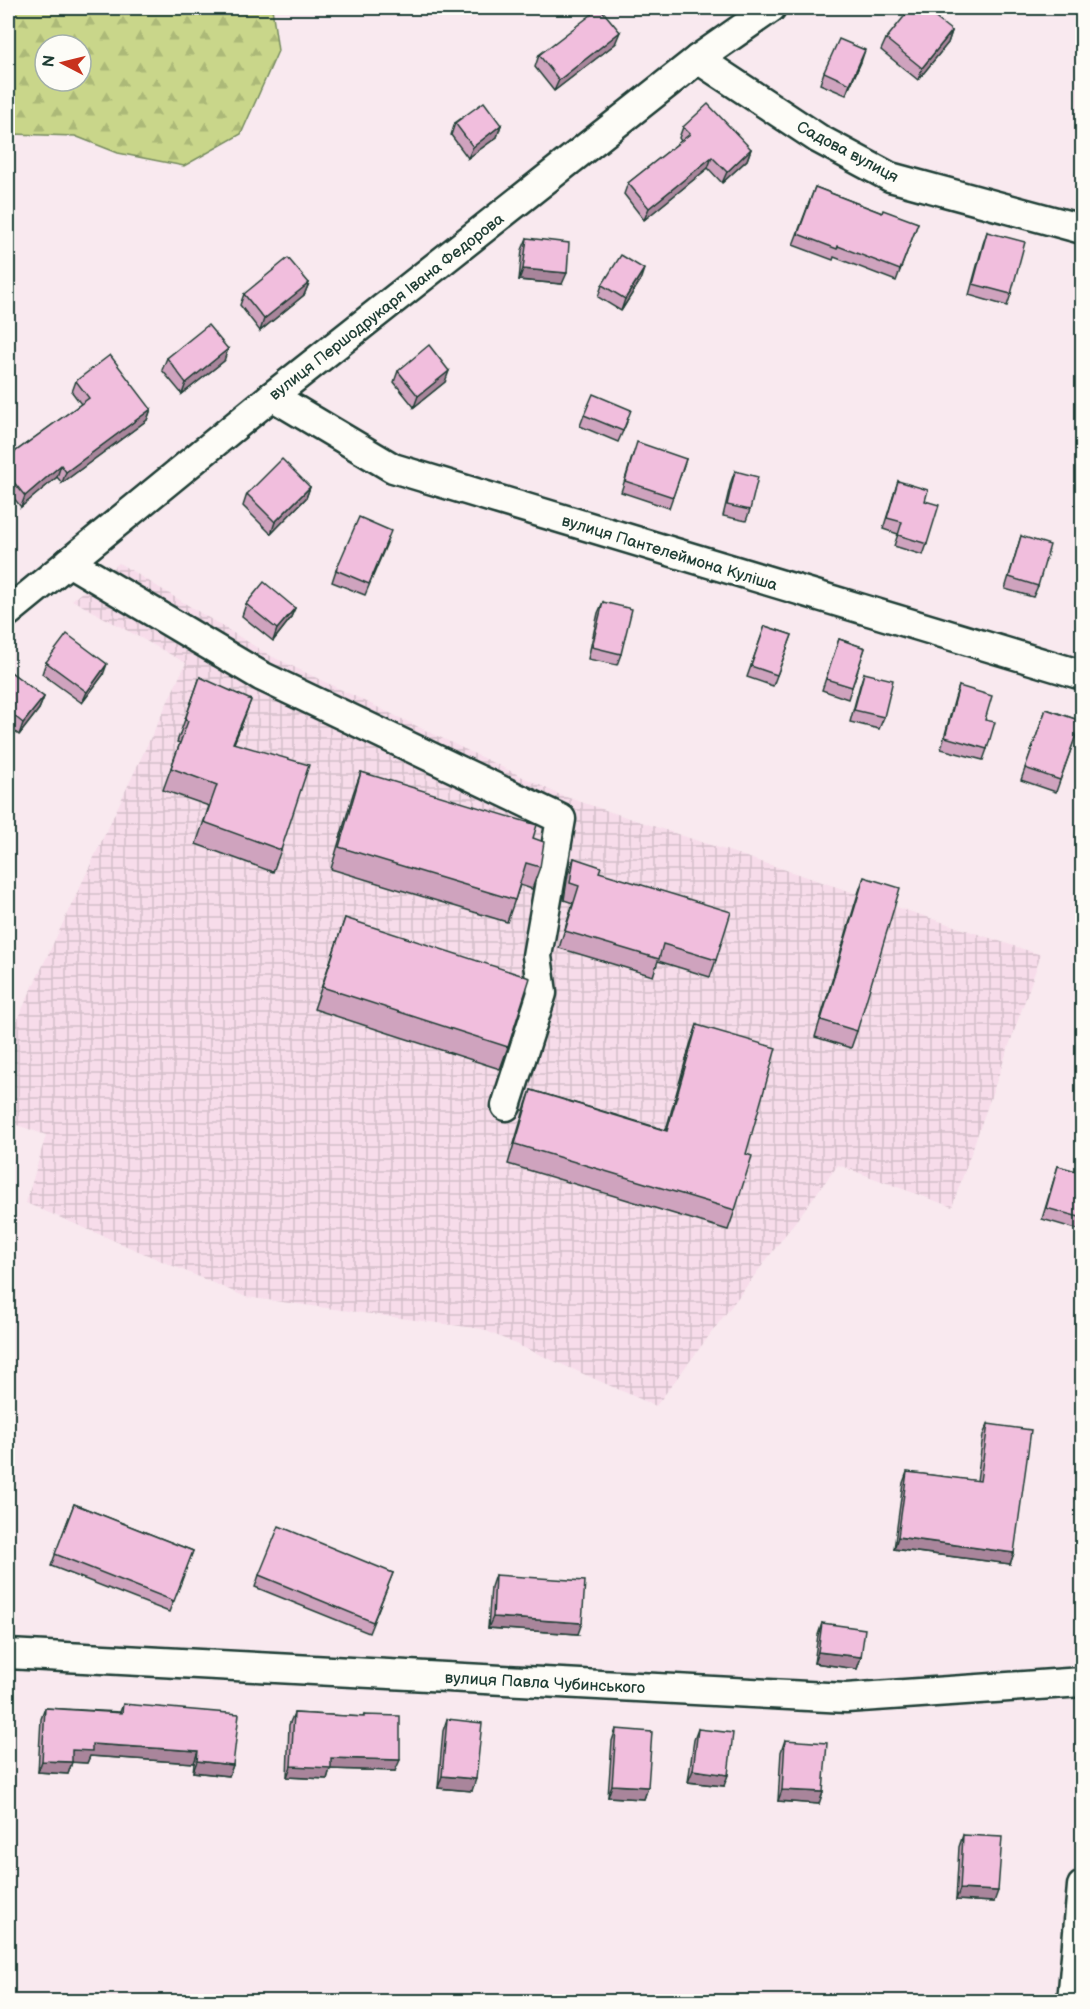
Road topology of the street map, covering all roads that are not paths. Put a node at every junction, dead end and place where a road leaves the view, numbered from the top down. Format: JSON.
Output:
{"nodes":[{"id":1,"x":771,"y":8,"type":"edge"},
{"id":2,"x":698,"y":59,"type":"junction"},
{"id":3,"x":1083,"y":229,"type":"edge"},
{"id":4,"x":272,"y":396,"type":"junction"},
{"id":5,"x":69,"y":562,"type":"junction"},
{"id":6,"x":8,"y":612,"type":"edge"},
{"id":7,"x":1083,"y":675,"type":"edge"},
{"id":8,"x":506,"y":1106,"type":"dead end"},
{"id":9,"x":8,"y":1654,"type":"edge"},
{"id":10,"x":1083,"y":1682,"type":"edge"},
{"id":11,"x":1083,"y":1886,"type":"edge"},
{"id":12,"x":1072,"y":2001,"type":"edge"}],
"edges":[{"from":1,"to":2,"type":"street","name":"вулиця Першодрукаря Івана Федорова"},
{"from":2,"to":3,"type":"street","name":"Садова вулиця"},
{"from":2,"to":4,"type":"street","name":"вулиця Першодрукаря Івана Федорова"},
{"from":4,"to":5,"type":"street","name":"вулиця Першодрукаря Івана Федорова"},
{"from":4,"to":7,"type":"street","name":"вулиця Пантелеймона Куліша"},
{"from":5,"to":6,"type":"street","name":"вулиця Першодрукаря Івана Федорова"},
{"from":5,"to":8,"type":"street"},
{"from":9,"to":10,"type":"street","name":"вулиця Павла Чубинського"},
{"from":11,"to":12,"type":"street"}]}
